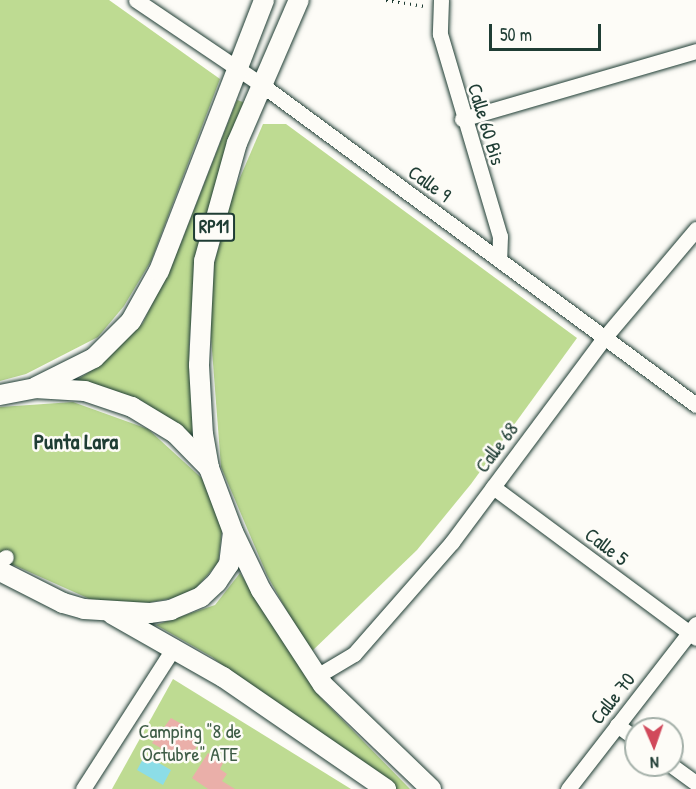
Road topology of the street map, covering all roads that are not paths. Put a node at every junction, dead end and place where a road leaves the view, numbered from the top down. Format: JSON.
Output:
{"nodes":[{"id":1,"x":136,"y":0,"type":"edge"},
{"id":2,"x":264,"y":0,"type":"edge"},
{"id":3,"x":299,"y":0,"type":"edge"},
{"id":4,"x":440,"y":4,"type":"edge"},
{"id":5,"x":696,"y":51,"type":"edge"},
{"id":6,"x":239,"y":69,"type":"junction"},
{"id":7,"x":262,"y":85,"type":"junction"},
{"id":8,"x":462,"y":119,"type":"junction"},
{"id":9,"x":696,"y":229,"type":"edge"},
{"id":10,"x":499,"y":259,"type":"junction"},
{"id":11,"x":604,"y":338,"type":"junction"},
{"id":12,"x":35,"y":388,"type":"junction"},
{"id":13,"x":0,"y":395,"type":"edge"},
{"id":14,"x":696,"y":405,"type":"edge"},
{"id":15,"x":209,"y":468,"type":"junction"},
{"id":16,"x":493,"y":487,"type":"junction"},
{"id":17,"x":233,"y":532,"type":"junction"},
{"id":18,"x":2,"y":563,"type":"edge"},
{"id":19,"x":110,"y":613,"type":"junction"},
{"id":20,"x":694,"y":632,"type":"edge"},
{"id":21,"x":174,"y":647,"type":"junction"},
{"id":22,"x":317,"y":676,"type":"junction"},
{"id":23,"x":617,"y":725,"type":"junction"},
{"id":24,"x":624,"y":730,"type":"edge"},
{"id":25,"x":83,"y":789,"type":"edge"},
{"id":26,"x":386,"y":789,"type":"edge"},
{"id":27,"x":431,"y":789,"type":"edge"},
{"id":28,"x":568,"y":789,"type":"edge"}],
"edges":[{"from":1,"to":6,"type":"street","name":"Calle 9"},
{"from":2,"to":6,"type":"main road","number":"RP11"},
{"from":3,"to":7,"type":"main road","number":"RP11"},
{"from":4,"to":8,"type":"street","name":"Calle 60 Bis"},
{"from":5,"to":8,"type":"street"},
{"from":6,"to":7,"type":"street","name":"Calle 9"},
{"from":6,"to":12,"type":"main road","number":"RP11"},
{"from":7,"to":10,"type":"street","name":"Calle 9"},
{"from":7,"to":15,"type":"main road","number":"RP11"},
{"from":8,"to":10,"type":"street","name":"Calle 60 Bis"},
{"from":9,"to":11,"type":"street","name":"Calle 68"},
{"from":10,"to":11,"type":"street","name":"Calle 9"},
{"from":11,"to":14,"type":"street","name":"Calle 9"},
{"from":11,"to":16,"type":"street","name":"Calle 68"},
{"from":12,"to":13,"type":"main road","number":"RP11"},
{"from":12,"to":15,"type":"main road","number":"RP11"},
{"from":15,"to":17,"type":"main road","number":"RP11"},
{"from":16,"to":20,"type":"street","name":"Calle 5"},
{"from":16,"to":22,"type":"street","name":"Calle 68"},
{"from":17,"to":19,"type":"main road","number":"RP11"},
{"from":17,"to":22,"type":"main road","number":"RP11"},
{"from":18,"to":19,"type":"main road","number":"RP11"},
{"from":19,"to":21,"type":"main road","number":"RP11"},
{"from":20,"to":23,"type":"street","name":"Calle 70"},
{"from":21,"to":25,"type":"street"},
{"from":21,"to":26,"type":"main road","number":"RP11"},
{"from":22,"to":27,"type":"main road","number":"RP11"},
{"from":23,"to":24,"type":"street"},
{"from":23,"to":28,"type":"street","name":"Calle 70"}]}
